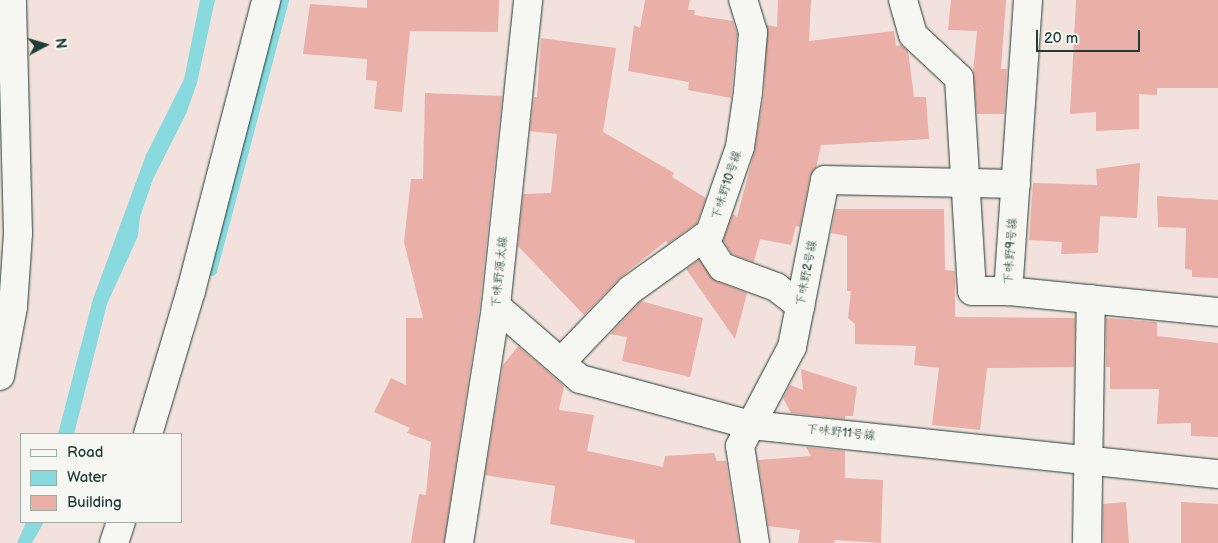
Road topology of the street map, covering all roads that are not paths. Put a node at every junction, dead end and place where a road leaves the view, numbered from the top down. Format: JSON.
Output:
{"nodes":[{"id":1,"x":12,"y":0,"type":"edge"},
{"id":2,"x":266,"y":0,"type":"edge"},
{"id":3,"x":528,"y":0,"type":"edge"},
{"id":4,"x":743,"y":0,"type":"edge"},
{"id":5,"x":903,"y":0,"type":"edge"},
{"id":6,"x":1028,"y":0,"type":"edge"},
{"id":7,"x":967,"y":183,"type":"junction"},
{"id":8,"x":1016,"y":184,"type":"junction"},
{"id":9,"x":704,"y":238,"type":"junction"},
{"id":10,"x":1008,"y":291,"type":"junction"},
{"id":11,"x":1091,"y":299,"type":"junction"},
{"id":12,"x":496,"y":306,"type":"junction"},
{"id":13,"x":800,"y":306,"type":"junction"},
{"id":14,"x":1218,"y":312,"type":"edge"},
{"id":15,"x":560,"y":362,"type":"junction"},
{"id":16,"x":0,"y":376,"type":"edge"},
{"id":17,"x":751,"y":425,"type":"junction"},
{"id":18,"x":148,"y":433,"type":"edge"},
{"id":19,"x":1090,"y":460,"type":"junction"},
{"id":20,"x":1218,"y":474,"type":"edge"},
{"id":21,"x":121,"y":523,"type":"edge"},
{"id":22,"x":114,"y":543,"type":"edge"},
{"id":23,"x":459,"y":543,"type":"edge"},
{"id":24,"x":755,"y":543,"type":"edge"},
{"id":25,"x":1087,"y":543,"type":"edge"}],
"edges":[{"from":1,"to":16,"type":"street"},
{"from":2,"to":18,"type":"street"},
{"from":3,"to":12,"type":"street","name":"下味野源太線"},
{"from":4,"to":9,"type":"street","name":"下味野10号線"},
{"from":5,"to":7,"type":"street"},
{"from":6,"to":8,"type":"street","name":"下味野9号線"},
{"from":7,"to":8,"type":"street","name":"下味野2号線"},
{"from":7,"to":10,"type":"street"},
{"from":7,"to":13,"type":"street","name":"下味野2号線"},
{"from":8,"to":10,"type":"street","name":"下味野9号線"},
{"from":9,"to":13,"type":"street"},
{"from":9,"to":15,"type":"street","name":"下味野10号線"},
{"from":10,"to":11,"type":"street","name":"下味野9号線"},
{"from":11,"to":14,"type":"street","name":"下味野9号線"},
{"from":11,"to":19,"type":"street"},
{"from":12,"to":15,"type":"street","name":"下味野11号線"},
{"from":12,"to":23,"type":"street","name":"下味野源太線"},
{"from":13,"to":17,"type":"street","name":"下味野2号線"},
{"from":15,"to":17,"type":"street","name":"下味野11号線"},
{"from":17,"to":19,"type":"street","name":"下味野11号線"},
{"from":17,"to":24,"type":"street","name":"下味野2号線"},
{"from":19,"to":20,"type":"street","name":"下味野11号線"},
{"from":19,"to":25,"type":"street"},
{"from":21,"to":22,"type":"street"}]}
